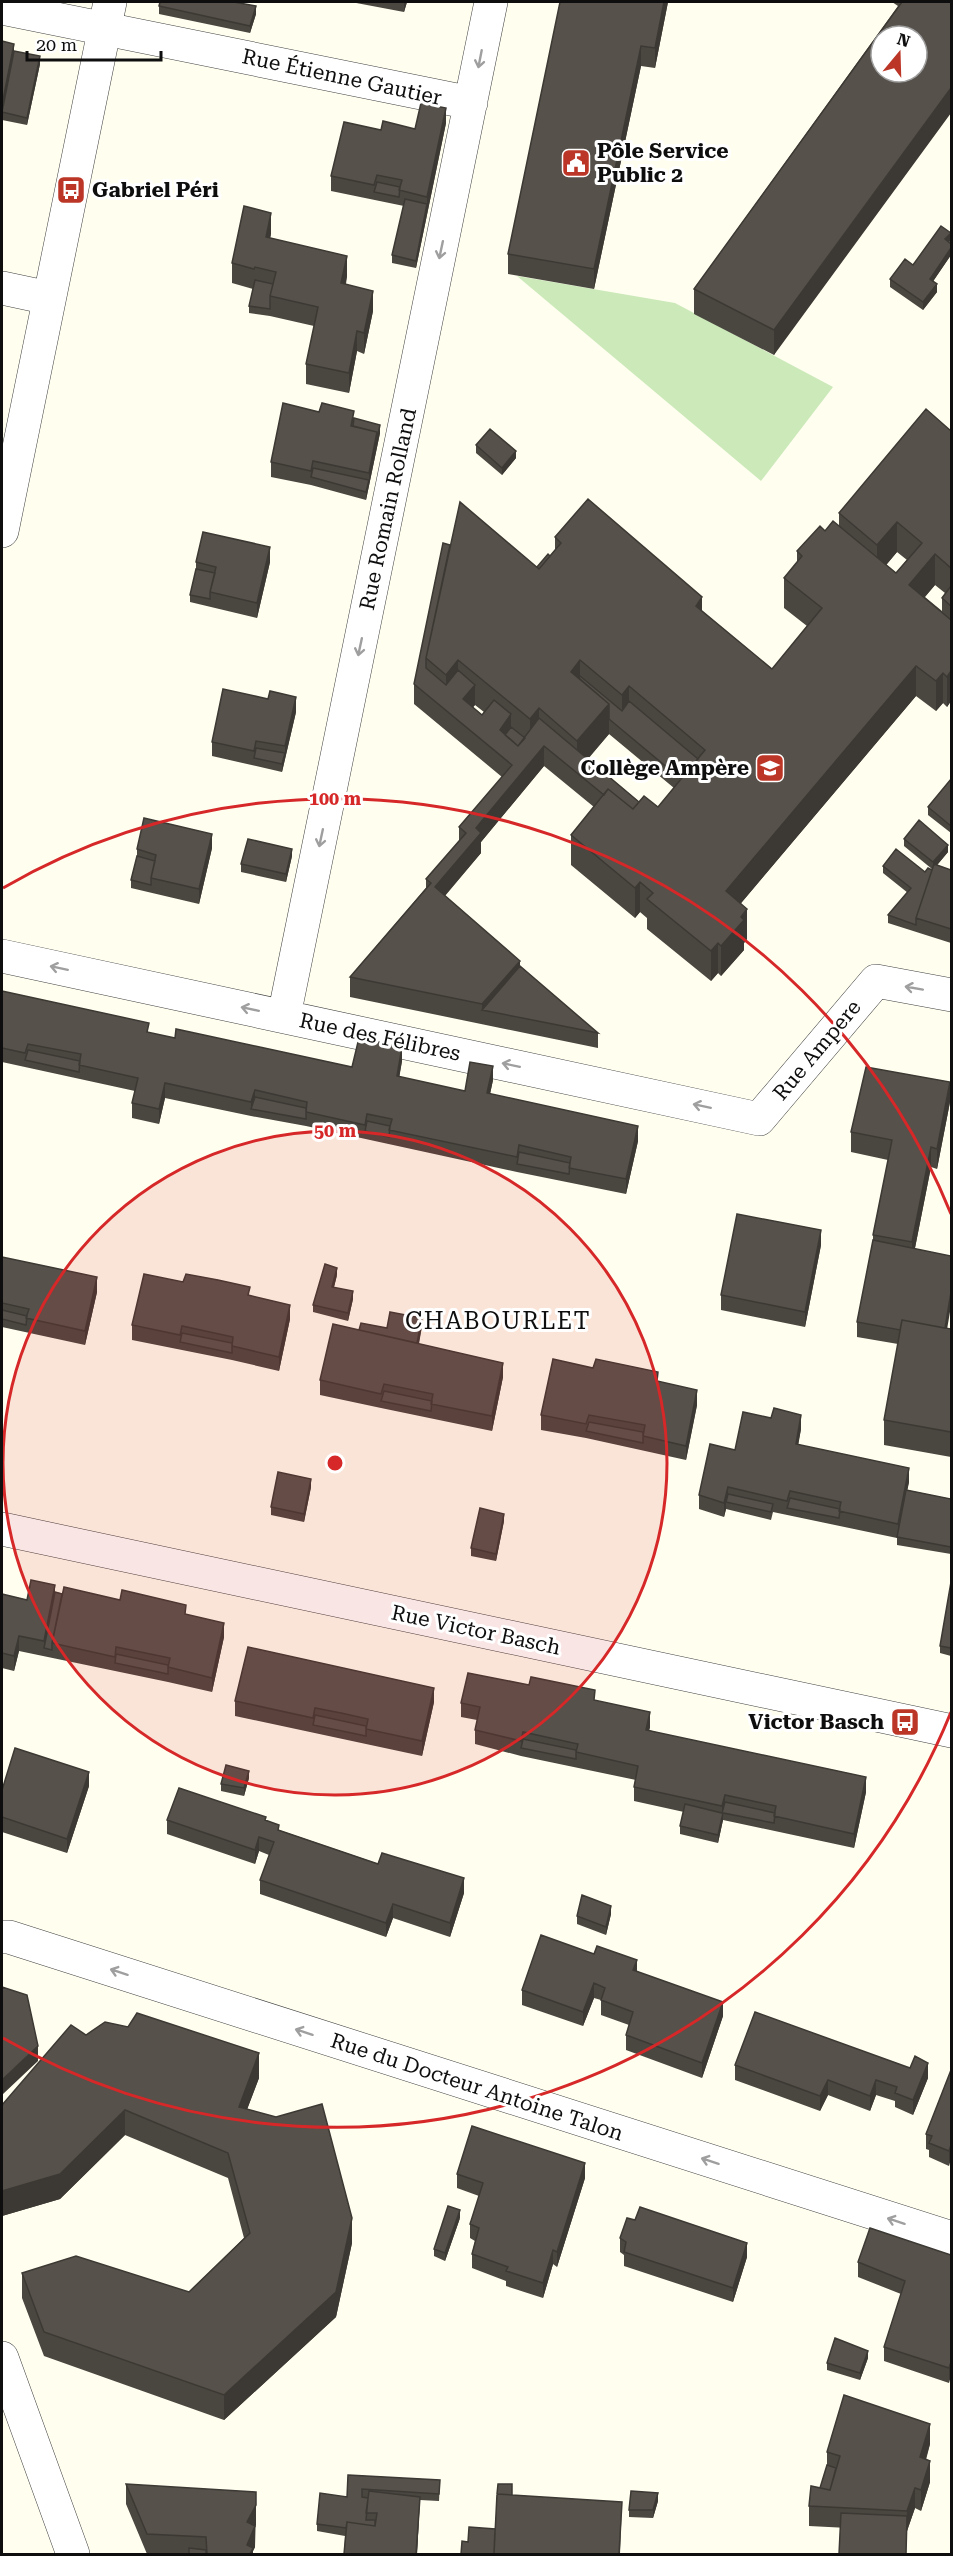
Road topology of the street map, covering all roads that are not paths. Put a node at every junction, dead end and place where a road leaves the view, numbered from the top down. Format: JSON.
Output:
{"nodes":[{"id":1,"x":491,"y":2,"type":"edge"},
{"id":2,"x":2,"y":8,"type":"edge"},
{"id":3,"x":108,"y":15,"type":"edge"},
{"id":4,"x":471,"y":103,"type":"junction"},
{"id":5,"x":2,"y":288,"type":"edge"},
{"id":6,"x":50,"y":298,"type":"junction"},
{"id":7,"x":2,"y":531,"type":"edge"},
{"id":8,"x":3,"y":956,"type":"edge"},
{"id":9,"x":951,"y":995,"type":"edge"},
{"id":10,"x":284,"y":1016,"type":"junction"},
{"id":11,"x":759,"y":1119,"type":"joint"},
{"id":12,"x":2,"y":1529,"type":"edge"},
{"id":13,"x":951,"y":1731,"type":"edge"},
{"id":14,"x":2,"y":1937,"type":"edge"},
{"id":15,"x":951,"y":2238,"type":"edge"},
{"id":16,"x":2,"y":2358,"type":"edge"},
{"id":17,"x":73,"y":2554,"type":"edge"}],
"edges":[{"from":1,"to":4,"type":"street","name":"Rue Romain Rolland","one_way":true},
{"from":2,"to":3,"type":"street","name":"Rue Étienne Gautier"},
{"from":3,"to":4,"type":"street","name":"Rue Étienne Gautier"},
{"from":3,"to":6,"type":"street"},
{"from":4,"to":10,"type":"street","name":"Rue Romain Rolland","one_way":true},
{"from":5,"to":6,"type":"street"},
{"from":6,"to":7,"type":"street"},
{"from":10,"to":8,"type":"street","name":"Rue des Félibres","one_way":true},
{"from":9,"to":11,"type":"street","name":"Rue Ampere","one_way":true},
{"from":11,"to":10,"type":"street","name":"Rue des Félibres","one_way":true},
{"from":12,"to":13,"type":"street","name":"Rue Victor Basch"},
{"from":15,"to":14,"type":"street","name":"Rue du Docteur Antoine Talon","one_way":true},
{"from":16,"to":17,"type":"street"}]}
